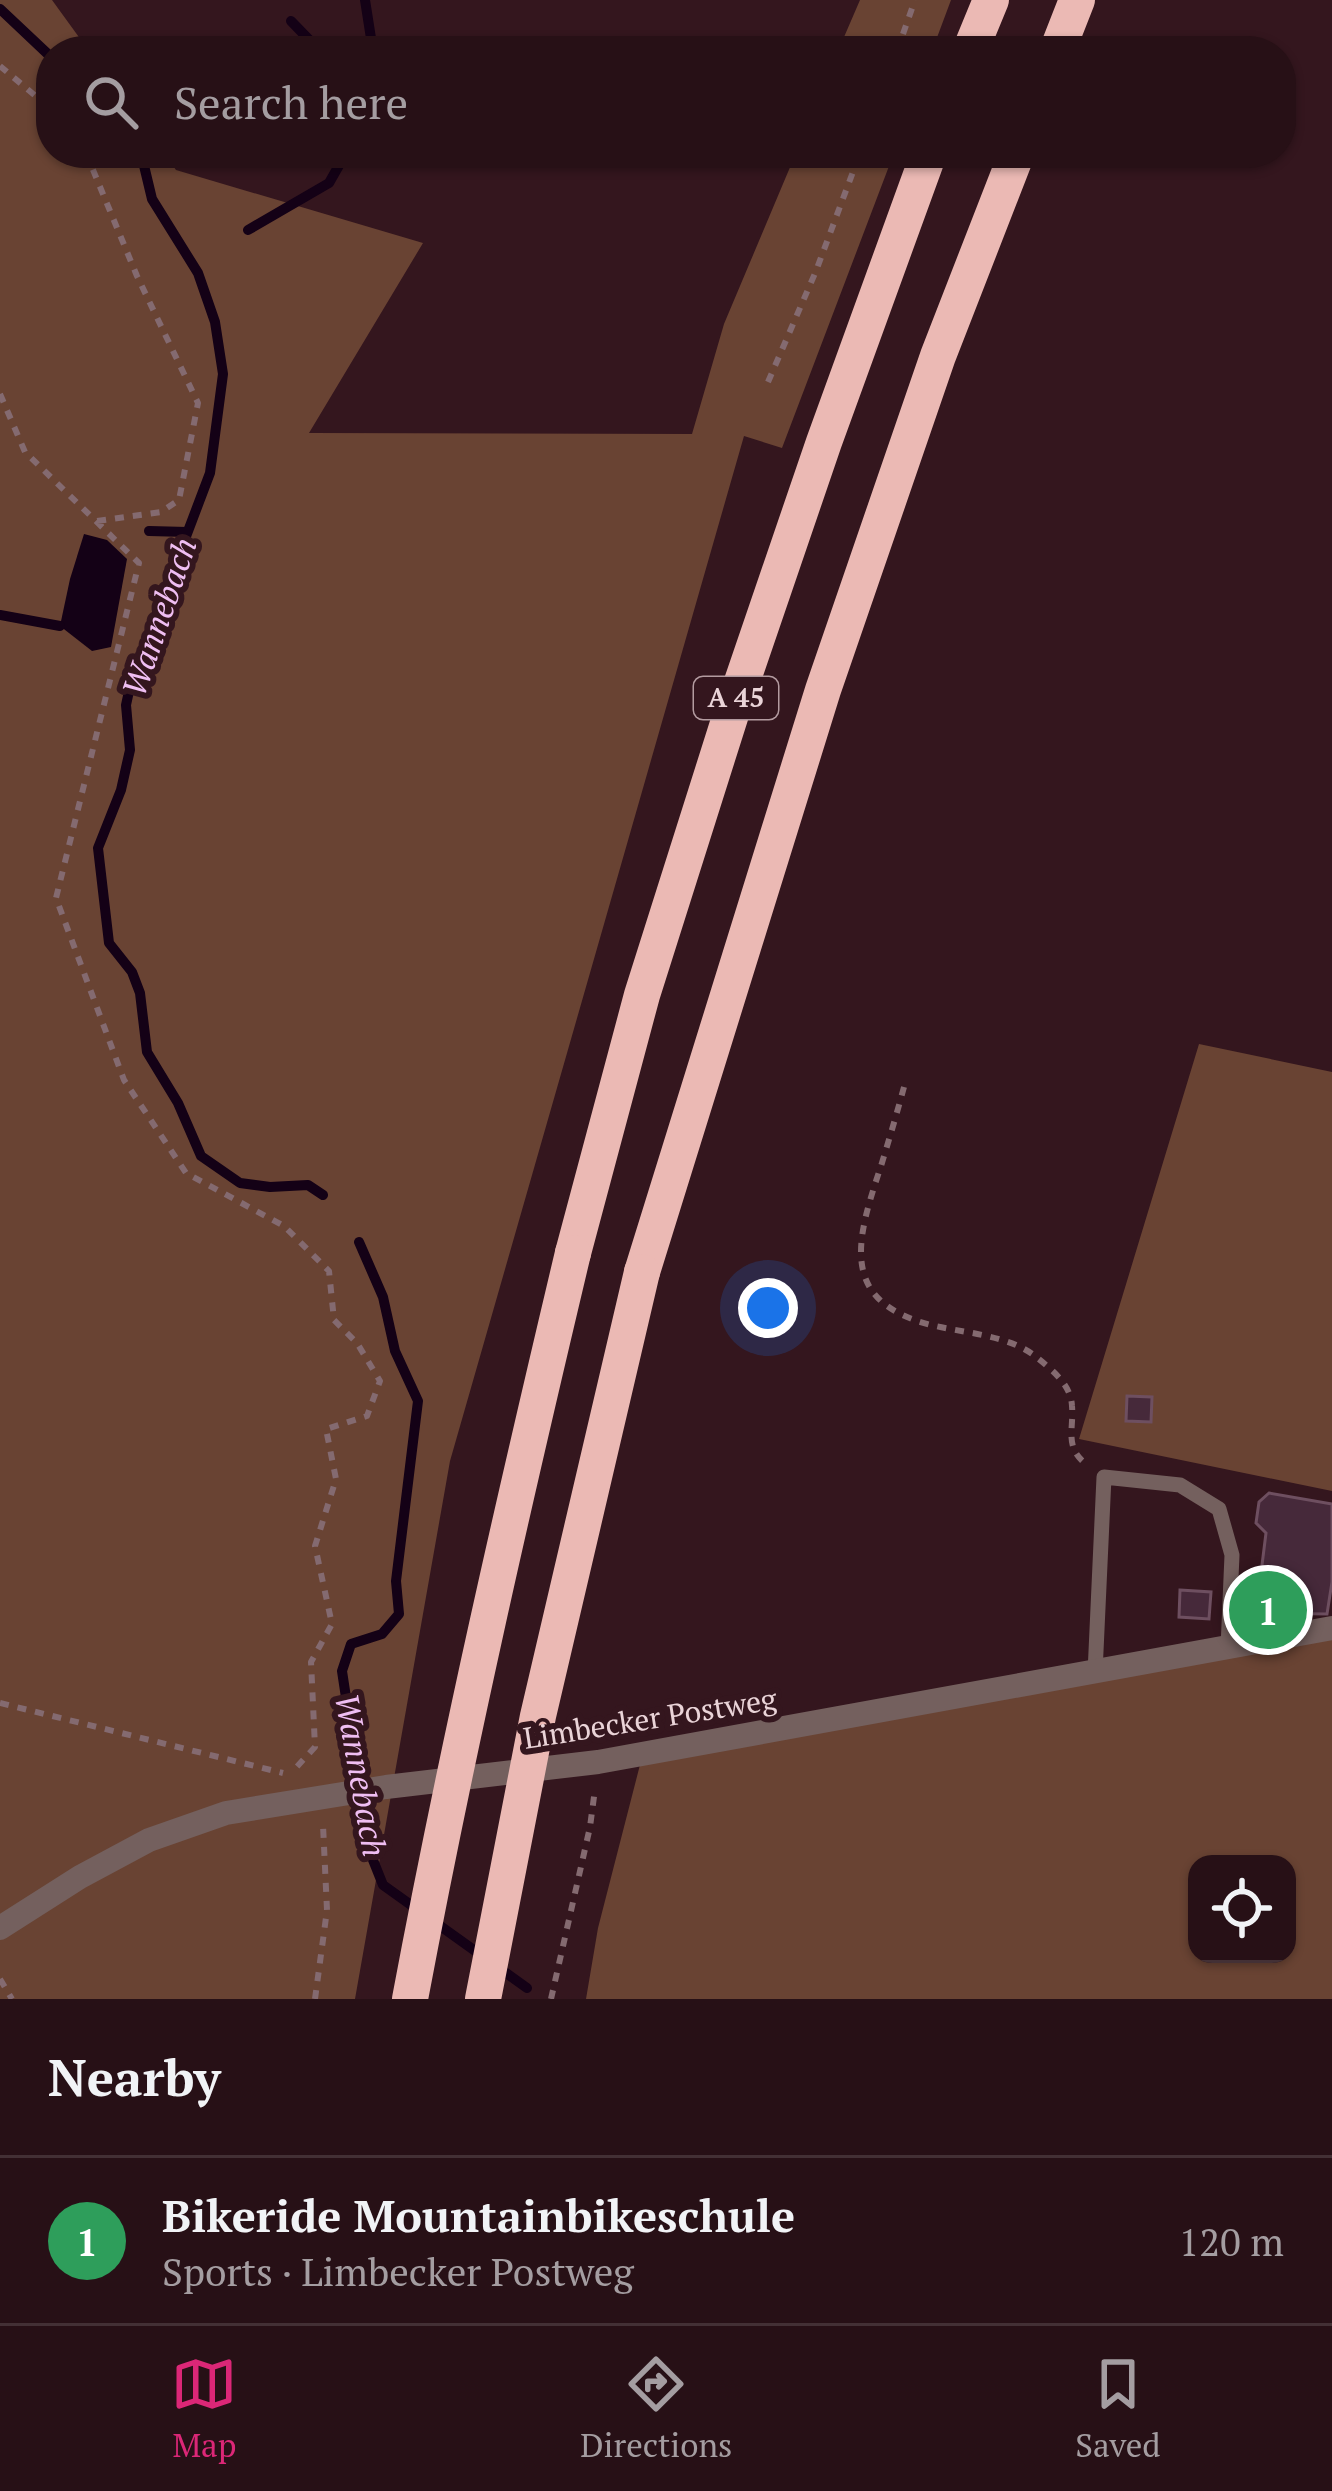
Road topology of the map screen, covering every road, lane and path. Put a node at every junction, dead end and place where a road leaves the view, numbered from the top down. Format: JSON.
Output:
{"nodes":[{"id":1,"x":915,"y":0,"type":"edge"},
{"id":2,"x":991,"y":0,"type":"edge"},
{"id":3,"x":1076,"y":0,"type":"edge"},
{"id":4,"x":902,"y":36,"type":"edge"},
{"id":5,"x":976,"y":36,"type":"edge"},
{"id":6,"x":1063,"y":36,"type":"edge"},
{"id":7,"x":0,"y":66,"type":"edge"},
{"id":8,"x":36,"y":96,"type":"edge"},
{"id":9,"x":92,"y":168,"type":"edge"},
{"id":10,"x":855,"y":168,"type":"edge"},
{"id":11,"x":924,"y":168,"type":"edge"},
{"id":12,"x":1011,"y":168,"type":"edge"},
{"id":13,"x":768,"y":382,"type":"dead end"},
{"id":14,"x":0,"y":394,"type":"edge"},
{"id":15,"x":96,"y":521,"type":"junction"},
{"id":16,"x":904,"y":1087,"type":"dead end"},
{"id":17,"x":1104,"y":1477,"type":"junction"},
{"id":18,"x":1332,"y":1628,"type":"edge"},
{"id":19,"x":1228,"y":1648,"type":"junction"},
{"id":20,"x":1095,"y":1672,"type":"junction"},
{"id":21,"x":0,"y":1703,"type":"edge"},
{"id":22,"x":598,"y":1762,"type":"junction"},
{"id":23,"x":290,"y":1775,"type":"junction"},
{"id":24,"x":325,"y":1797,"type":"junction"},
{"id":25,"x":0,"y":1928,"type":"edge"},
{"id":26,"x":0,"y":1979,"type":"edge"},
{"id":27,"x":12,"y":1999,"type":"edge"},
{"id":28,"x":315,"y":1999,"type":"edge"},
{"id":29,"x":410,"y":1999,"type":"edge"},
{"id":30,"x":483,"y":1999,"type":"edge"},
{"id":31,"x":551,"y":1999,"type":"edge"}],
"edges":[{"from":1,"to":4,"type":"path"},
{"from":2,"to":5,"type":"highway"},
{"from":3,"to":6,"type":"highway"},
{"from":7,"to":8,"type":"path"},
{"from":9,"to":15,"type":"path"},
{"from":10,"to":13,"type":"path"},
{"from":11,"to":29,"type":"highway","number":"A 45","bridge":true},
{"from":12,"to":30,"type":"highway","number":"A 45","bridge":true},
{"from":14,"to":15,"type":"path"},
{"from":15,"to":23,"type":"path"},
{"from":16,"to":17,"type":"path"},
{"from":17,"to":19,"type":"lane"},
{"from":17,"to":20,"type":"lane"},
{"from":18,"to":19,"type":"street","name":"Limbecker Postweg"},
{"from":19,"to":20,"type":"street","name":"Limbecker Postweg"},
{"from":20,"to":22,"type":"street","name":"Limbecker Postweg"},
{"from":21,"to":23,"type":"path"},
{"from":22,"to":24,"type":"street","name":"Limbecker Postweg"},
{"from":22,"to":31,"type":"path"},
{"from":23,"to":24,"type":"path"},
{"from":24,"to":25,"type":"street","name":"Limbecker Postweg"},
{"from":24,"to":28,"type":"path"},
{"from":26,"to":27,"type":"path"}]}
